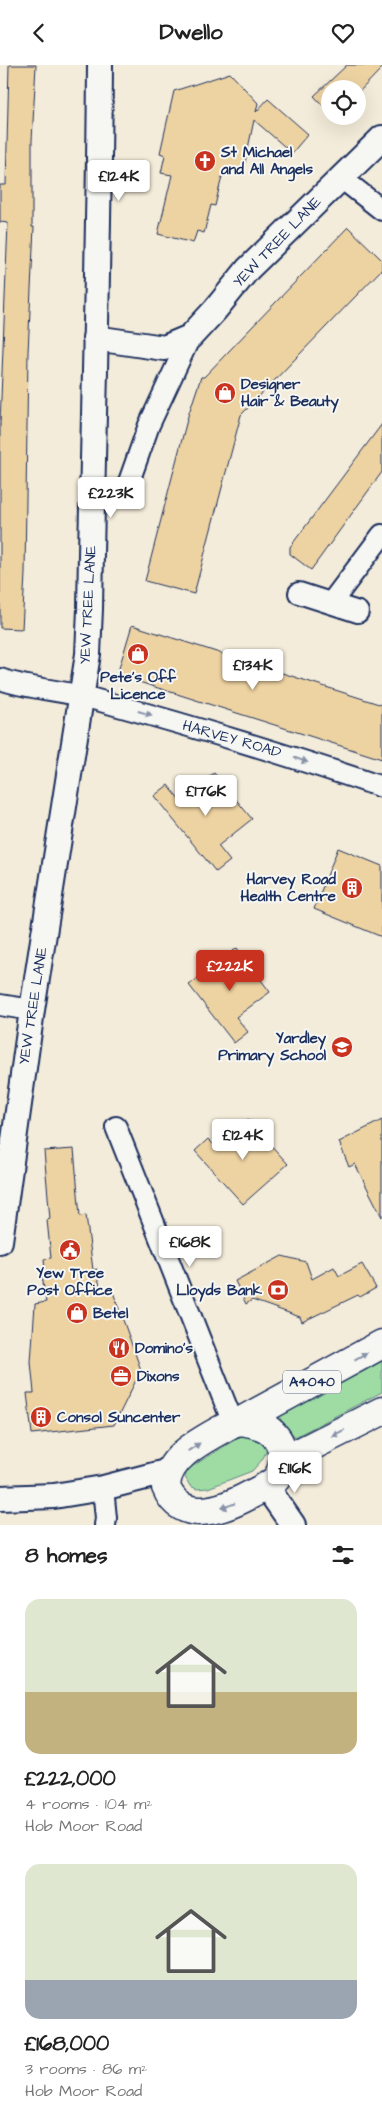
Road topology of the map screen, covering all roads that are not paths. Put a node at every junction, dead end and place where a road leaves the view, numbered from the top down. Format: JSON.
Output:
{"nodes":[{"id":1,"x":100,"y":65,"type":"edge"},
{"id":2,"x":382,"y":138,"type":"edge"},
{"id":3,"x":340,"y":177,"type":"junction"},
{"id":4,"x":382,"y":210,"type":"edge"},
{"id":5,"x":190,"y":337,"type":"junction"},
{"id":6,"x":95,"y":338,"type":"junction"},
{"id":7,"x":125,"y":493,"type":"dead end"},
{"id":8,"x":382,"y":535,"type":"edge"},
{"id":9,"x":299,"y":593,"type":"dead end"},
{"id":10,"x":331,"y":603,"type":"junction"},
{"id":11,"x":358,"y":612,"type":"dead end"},
{"id":12,"x":0,"y":679,"type":"edge"},
{"id":13,"x":81,"y":696,"type":"junction"},
{"id":14,"x":382,"y":787,"type":"edge"},
{"id":15,"x":0,"y":1005,"type":"edge"},
{"id":16,"x":32,"y":1010,"type":"junction"},
{"id":17,"x":116,"y":1127,"type":"dead end"},
{"id":18,"x":0,"y":1241,"type":"edge"},
{"id":19,"x":382,"y":1344,"type":"edge"},
{"id":20,"x":382,"y":1411,"type":"edge"},
{"id":21,"x":237,"y":1422,"type":"junction"},
{"id":22,"x":284,"y":1462,"type":"junction"},
{"id":23,"x":169,"y":1471,"type":"junction"},
{"id":24,"x":266,"y":1486,"type":"junction"},
{"id":25,"x":103,"y":1488,"type":"junction"},
{"id":26,"x":0,"y":1498,"type":"edge"},
{"id":27,"x":182,"y":1518,"type":"edge"},
{"id":28,"x":105,"y":1525,"type":"edge"},
{"id":29,"x":293,"y":1525,"type":"edge"}],
"edges":[{"from":1,"to":6,"type":"street"},
{"from":2,"to":3,"type":"street","name":"YEW TREE LANE"},
{"from":3,"to":4,"type":"street"},
{"from":3,"to":5,"type":"street","name":"YEW TREE LANE"},
{"from":5,"to":6,"type":"street","name":"YEW TREE LANE"},
{"from":5,"to":7,"type":"street"},
{"from":6,"to":13,"type":"street","name":"YEW TREE LANE"},
{"from":8,"to":10,"type":"street"},
{"from":9,"to":10,"type":"street"},
{"from":10,"to":11,"type":"street"},
{"from":12,"to":13,"type":"street","name":"HARVEY ROAD"},
{"from":13,"to":14,"type":"street","name":"HARVEY ROAD","one_way":true},
{"from":13,"to":16,"type":"street","name":"YEW TREE LANE"},
{"from":15,"to":16,"type":"street"},
{"from":16,"to":18,"type":"street","name":"YEW TREE LANE"},
{"from":17,"to":21,"type":"street"},
{"from":21,"to":19,"type":"main road","number":"A4040","one_way":true},
{"from":20,"to":22,"type":"main road","one_way":true},
{"from":21,"to":22,"type":"main road"},
{"from":23,"to":21,"type":"main road","number":"A4040","one_way":true},
{"from":22,"to":24,"type":"main road"},
{"from":23,"to":25,"type":"street"},
{"from":23,"to":27,"type":"main road"},
{"from":24,"to":27,"type":"main road","one_way":true},
{"from":24,"to":29,"type":"street"},
{"from":25,"to":26,"type":"street"},
{"from":25,"to":28,"type":"street"}]}
